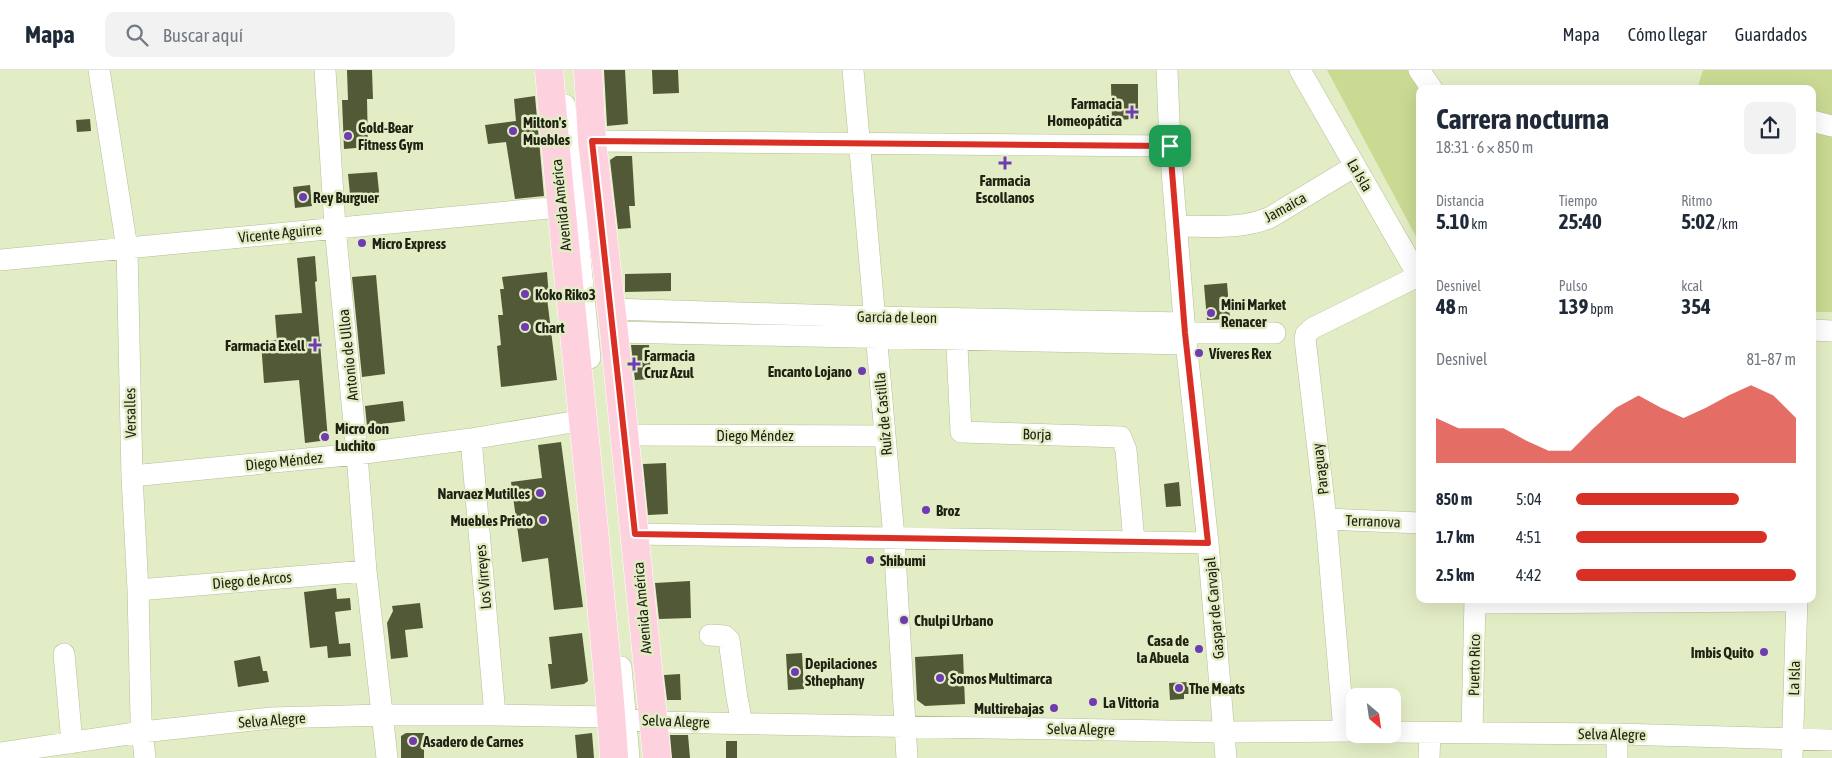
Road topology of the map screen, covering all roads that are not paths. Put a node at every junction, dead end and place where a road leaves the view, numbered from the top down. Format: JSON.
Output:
{"nodes":[{"id":1,"x":99,"y":70,"type":"edge"},
{"id":2,"x":325,"y":70,"type":"edge"},
{"id":3,"x":549,"y":70,"type":"edge"},
{"id":4,"x":562,"y":70,"type":"edge"},
{"id":5,"x":577,"y":70,"type":"edge"},
{"id":6,"x":588,"y":70,"type":"edge"},
{"id":7,"x":853,"y":70,"type":"edge"},
{"id":8,"x":1167,"y":70,"type":"edge"},
{"id":9,"x":1300,"y":70,"type":"edge"},
{"id":10,"x":1419,"y":70,"type":"edge"},
{"id":11,"x":1429,"y":85,"type":"edge"},
{"id":12,"x":1816,"y":122,"type":"edge"},
{"id":13,"x":1832,"y":126,"type":"edge"},
{"id":14,"x":592,"y":141,"type":"junction"},
{"id":15,"x":858,"y":144,"type":"junction"},
{"id":16,"x":1170,"y":146,"type":"junction"},
{"id":17,"x":1355,"y":166,"type":"junction"},
{"id":18,"x":560,"y":207,"type":"junction"},
{"id":19,"x":1178,"y":226,"type":"junction"},
{"id":20,"x":335,"y":228,"type":"junction"},
{"id":21,"x":127,"y":248,"type":"junction"},
{"id":22,"x":0,"y":260,"type":"edge"},
{"id":23,"x":1416,"y":273,"type":"edge"},
{"id":24,"x":1416,"y":279,"type":"edge"},
{"id":25,"x":612,"y":320,"type":"junction"},
{"id":26,"x":875,"y":326,"type":"junction"},
{"id":27,"x":956,"y":328,"type":"junction"},
{"id":28,"x":1816,"y":330,"type":"edge"},
{"id":29,"x":1832,"y":331,"type":"edge"},
{"id":30,"x":1185,"y":333,"type":"junction"},
{"id":31,"x":1274,"y":333,"type":"dead end"},
{"id":32,"x":584,"y":420,"type":"junction"},
{"id":33,"x":624,"y":434,"type":"junction"},
{"id":34,"x":885,"y":436,"type":"junction"},
{"id":35,"x":470,"y":439,"type":"junction"},
{"id":36,"x":357,"y":454,"type":"junction"},
{"id":37,"x":132,"y":476,"type":"junction"},
{"id":38,"x":1326,"y":519,"type":"junction"},
{"id":39,"x":1416,"y":523,"type":"edge"},
{"id":40,"x":635,"y":534,"type":"junction"},
{"id":41,"x":894,"y":538,"type":"junction"},
{"id":42,"x":1134,"y":542,"type":"junction"},
{"id":43,"x":1208,"y":543,"type":"junction"},
{"id":44,"x":366,"y":571,"type":"junction"},
{"id":45,"x":138,"y":590,"type":"junction"},
{"id":46,"x":1475,"y":603,"type":"edge"},
{"id":47,"x":1797,"y":603,"type":"edge"},
{"id":48,"x":710,"y":635,"type":"dead end"},
{"id":49,"x":64,"y":654,"type":"dead end"},
{"id":50,"x":1346,"y":703,"type":"edge"},
{"id":51,"x":383,"y":715,"type":"junction"},
{"id":52,"x":495,"y":715,"type":"junction"},
{"id":53,"x":633,"y":719,"type":"junction"},
{"id":54,"x":742,"y":723,"type":"junction"},
{"id":55,"x":905,"y":725,"type":"junction"},
{"id":56,"x":1346,"y":731,"type":"edge"},
{"id":57,"x":142,"y":732,"type":"junction"},
{"id":58,"x":1223,"y":732,"type":"junction"},
{"id":59,"x":1401,"y":732,"type":"edge"},
{"id":60,"x":1472,"y":732,"type":"junction"},
{"id":61,"x":1430,"y":733,"type":"junction"},
{"id":62,"x":1617,"y":734,"type":"junction"},
{"id":63,"x":1832,"y":740,"type":"edge"},
{"id":64,"x":72,"y":742,"type":"junction"},
{"id":65,"x":1792,"y":748,"type":"edge"},
{"id":66,"x":0,"y":753,"type":"edge"},
{"id":67,"x":145,"y":758,"type":"edge"},
{"id":68,"x":387,"y":758,"type":"edge"},
{"id":69,"x":614,"y":758,"type":"edge"},
{"id":70,"x":629,"y":758,"type":"edge"},
{"id":71,"x":644,"y":758,"type":"edge"},
{"id":72,"x":657,"y":758,"type":"edge"},
{"id":73,"x":907,"y":758,"type":"edge"},
{"id":74,"x":1226,"y":758,"type":"edge"},
{"id":75,"x":1429,"y":758,"type":"edge"},
{"id":76,"x":1617,"y":758,"type":"edge"}],
"edges":[{"from":1,"to":21,"type":"street","name":"Versalles"},
{"from":2,"to":20,"type":"street","name":"Antonio de Ulloa"},
{"from":3,"to":18,"type":"main road","name":"Avenida América"},
{"from":4,"to":53,"type":"street"},
{"from":5,"to":53,"type":"street"},
{"from":6,"to":14,"type":"main road","name":"Avenida América"},
{"from":7,"to":15,"type":"street","name":"Ruíz de Castilla"},
{"from":8,"to":16,"type":"street","name":"Gaspar de Carvajal"},
{"from":9,"to":17,"type":"street","name":"La Isla"},
{"from":10,"to":11,"type":"street"},
{"from":12,"to":13,"type":"street"},
{"from":14,"to":15,"type":"street"},
{"from":14,"to":25,"type":"main road","name":"Avenida América"},
{"from":15,"to":16,"type":"street"},
{"from":15,"to":26,"type":"street","name":"Ruíz de Castilla"},
{"from":16,"to":19,"type":"street","name":"Gaspar de Carvajal"},
{"from":17,"to":19,"type":"street","name":"Jamaica"},
{"from":17,"to":23,"type":"street","name":"La Isla"},
{"from":18,"to":20,"type":"street","name":"Vicente Aguirre"},
{"from":18,"to":32,"type":"main road","name":"Avenida América"},
{"from":19,"to":30,"type":"street","name":"Gaspar de Carvajal"},
{"from":20,"to":21,"type":"street","name":"Vicente Aguirre"},
{"from":20,"to":36,"type":"street","name":"Antonio de Ulloa"},
{"from":21,"to":22,"type":"street","name":"Vicente Aguirre"},
{"from":21,"to":37,"type":"street","name":"Versalles"},
{"from":24,"to":38,"type":"street","name":"Paraguay"},
{"from":25,"to":26,"type":"street","name":"García de Leon"},
{"from":25,"to":33,"type":"main road","name":"Avenida América"},
{"from":26,"to":27,"type":"street","name":"García de Leon"},
{"from":26,"to":34,"type":"street","name":"Ruíz de Castilla"},
{"from":27,"to":30,"type":"street","name":"García de Leon"},
{"from":27,"to":42,"type":"street","name":"Borja"},
{"from":28,"to":29,"type":"street"},
{"from":30,"to":31,"type":"street","name":"García de Leon"},
{"from":30,"to":43,"type":"street","name":"Gaspar de Carvajal"},
{"from":32,"to":35,"type":"street","name":"Diego Méndez"},
{"from":32,"to":53,"type":"main road","name":"Avenida América"},
{"from":33,"to":34,"type":"street","name":"Diego Méndez"},
{"from":33,"to":40,"type":"main road","name":"Avenida América"},
{"from":34,"to":41,"type":"street","name":"Ruíz de Castilla"},
{"from":35,"to":36,"type":"street","name":"Diego Méndez"},
{"from":35,"to":52,"type":"street","name":"Los Virreyes"},
{"from":36,"to":37,"type":"street","name":"Diego Méndez"},
{"from":36,"to":44,"type":"street","name":"Antonio de Ulloa"},
{"from":37,"to":45,"type":"street","name":"Versalles"},
{"from":38,"to":39,"type":"street","name":"Terranova"},
{"from":38,"to":50,"type":"street","name":"Paraguay"},
{"from":40,"to":41,"type":"street"},
{"from":40,"to":53,"type":"main road","name":"Avenida América"},
{"from":41,"to":42,"type":"street"},
{"from":41,"to":55,"type":"street","name":"Ruíz de Castilla"},
{"from":42,"to":43,"type":"street"},
{"from":43,"to":58,"type":"street","name":"Gaspar de Carvajal"},
{"from":44,"to":45,"type":"street","name":"Diego de Arcos"},
{"from":44,"to":51,"type":"street","name":"Antonio de Ulloa"},
{"from":45,"to":57,"type":"street","name":"Versalles"},
{"from":46,"to":60,"type":"street","name":"Puerto Rico"},
{"from":47,"to":65,"type":"street","name":"La Isla"},
{"from":48,"to":54,"type":"street"},
{"from":49,"to":64,"type":"street"},
{"from":51,"to":52,"type":"street","name":"Selva Alegre"},
{"from":51,"to":57,"type":"street","name":"Selva Alegre"},
{"from":51,"to":68,"type":"street","name":"Antonio de Ulloa"},
{"from":52,"to":53,"type":"street","name":"Selva Alegre"},
{"from":53,"to":54,"type":"street","name":"Selva Alegre"},
{"from":53,"to":69,"type":"main road","name":"Avenida América"},
{"from":53,"to":70,"type":"street"},
{"from":53,"to":71,"type":"street"},
{"from":53,"to":72,"type":"main road","name":"Avenida América"},
{"from":54,"to":55,"type":"street","name":"Selva Alegre"},
{"from":55,"to":58,"type":"street","name":"Selva Alegre"},
{"from":55,"to":73,"type":"street","name":"Ruíz de Castilla"},
{"from":56,"to":58,"type":"street","name":"Selva Alegre"},
{"from":57,"to":64,"type":"street","name":"Selva Alegre"},
{"from":57,"to":67,"type":"street","name":"Versalles"},
{"from":58,"to":74,"type":"street","name":"Gaspar de Carvajal"},
{"from":59,"to":61,"type":"street","name":"Selva Alegre"},
{"from":60,"to":61,"type":"street","name":"Selva Alegre"},
{"from":60,"to":62,"type":"street","name":"Selva Alegre"},
{"from":61,"to":75,"type":"street"},
{"from":62,"to":65,"type":"street","name":"Selva Alegre"},
{"from":62,"to":76,"type":"street"},
{"from":63,"to":65,"type":"street","name":"Selva Alegre"},
{"from":64,"to":66,"type":"street","name":"Selva Alegre"}]}
